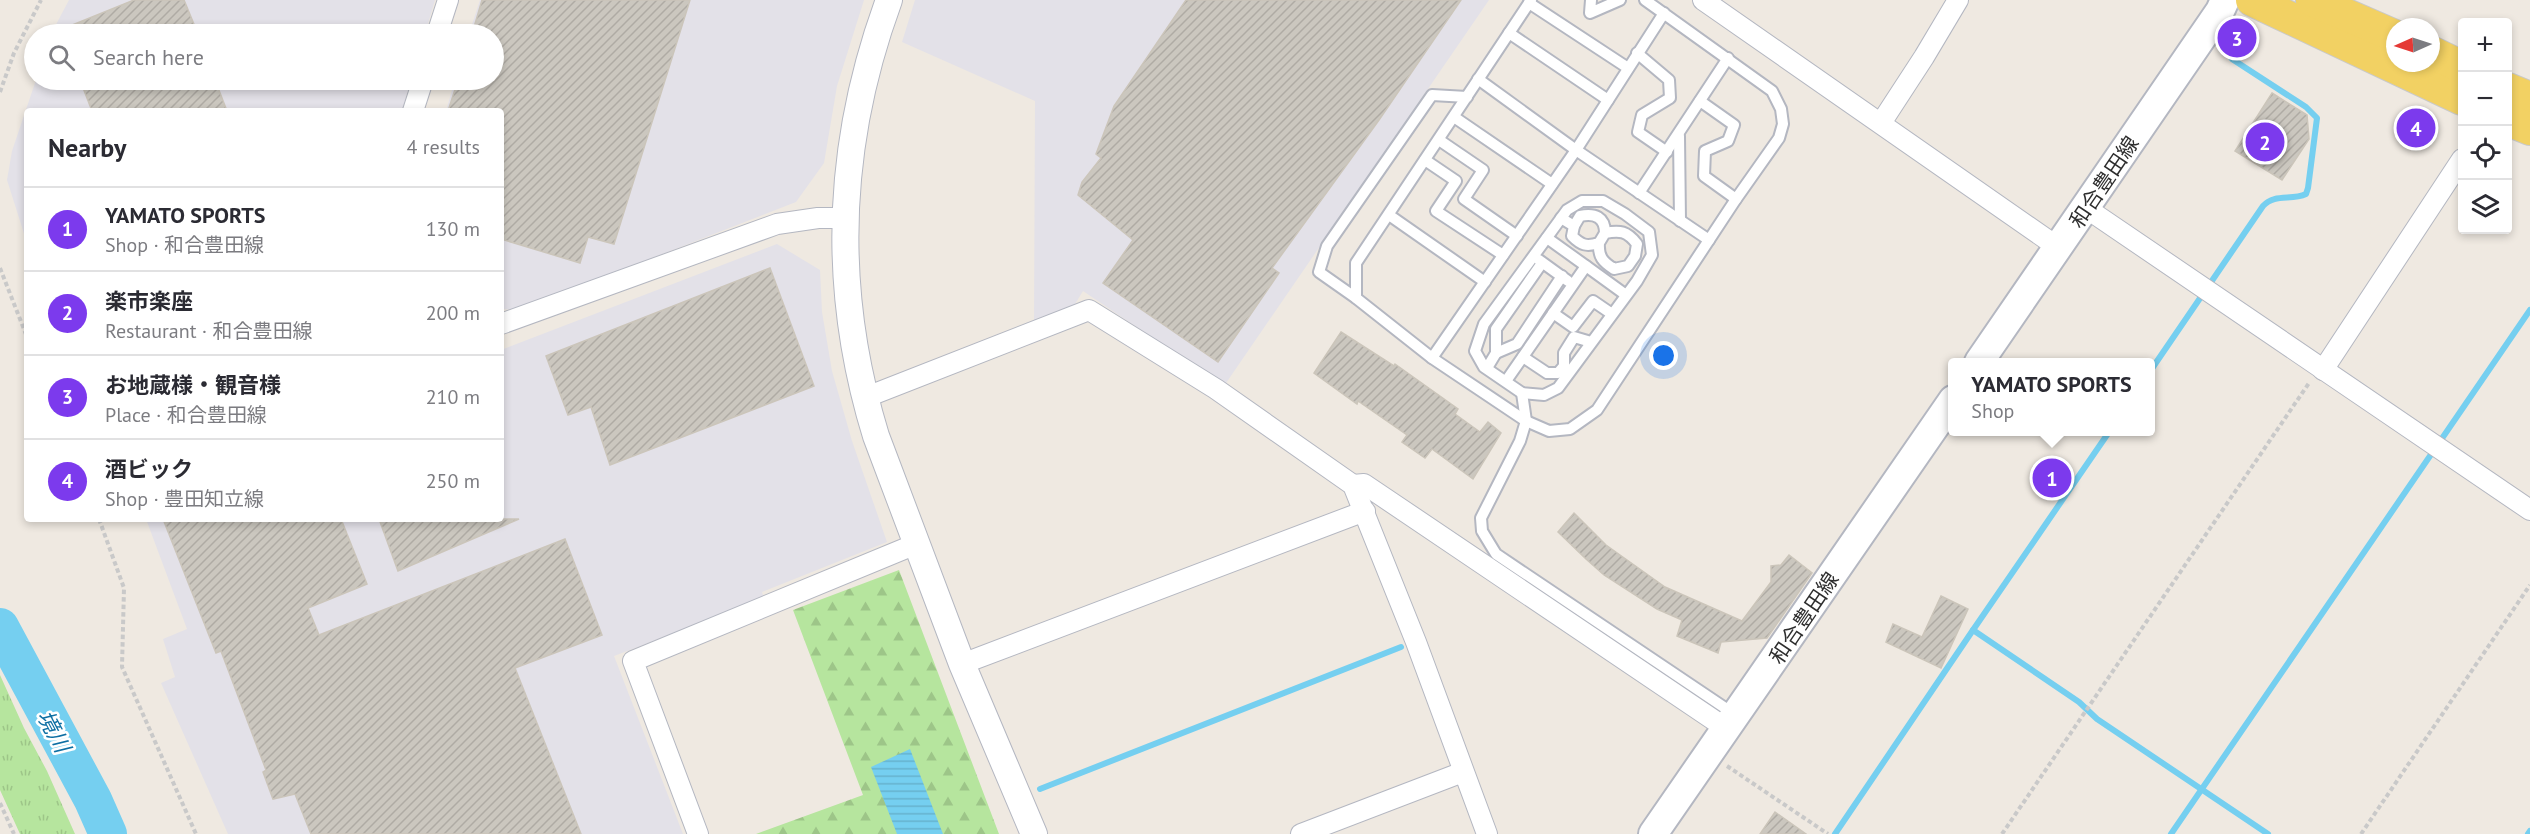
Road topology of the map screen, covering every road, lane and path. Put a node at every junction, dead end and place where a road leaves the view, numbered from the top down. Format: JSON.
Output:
{"nodes":[{"id":1,"x":41,"y":0,"type":"edge"},
{"id":2,"x":448,"y":0,"type":"edge"},
{"id":3,"x":889,"y":0,"type":"edge"},
{"id":4,"x":1591,"y":0,"type":"edge"},
{"id":5,"x":1620,"y":0,"type":"edge"},
{"id":6,"x":1645,"y":0,"type":"edge"},
{"id":7,"x":1703,"y":0,"type":"edge"},
{"id":8,"x":1958,"y":0,"type":"edge"},
{"id":9,"x":2225,"y":0,"type":"edge"},
{"id":10,"x":2252,"y":0,"type":"edge"},
{"id":11,"x":2312,"y":0,"type":"edge"},
{"id":12,"x":1530,"y":2,"type":"edge"},
{"id":13,"x":1664,"y":13,"type":"junction"},
{"id":14,"x":29,"y":24,"type":"edge"},
{"id":15,"x":440,"y":24,"type":"edge"},
{"id":16,"x":2386,"y":32,"type":"edge"},
{"id":17,"x":24,"y":33,"type":"edge"},
{"id":18,"x":1509,"y":33,"type":"junction"},
{"id":19,"x":1637,"y":53,"type":"junction"},
{"id":20,"x":2440,"y":56,"type":"edge"},
{"id":21,"x":1728,"y":58,"type":"junction"},
{"id":22,"x":2458,"y":65,"type":"edge"},
{"id":23,"x":1628,"y":68,"type":"junction"},
{"id":24,"x":1479,"y":79,"type":"junction"},
{"id":25,"x":420,"y":90,"type":"edge"},
{"id":26,"x":2512,"y":90,"type":"edge"},
{"id":27,"x":0,"y":92,"type":"edge"},
{"id":28,"x":1467,"y":97,"type":"junction"},
{"id":29,"x":2458,"y":97,"type":"edge"},
{"id":30,"x":2530,"y":98,"type":"edge"},
{"id":31,"x":1608,"y":100,"type":"junction"},
{"id":32,"x":1700,"y":101,"type":"junction"},
{"id":33,"x":414,"y":108,"type":"edge"},
{"id":34,"x":1454,"y":117,"type":"junction"},
{"id":35,"x":2512,"y":122,"type":"edge"},
{"id":36,"x":1881,"y":123,"type":"junction"},
{"id":37,"x":2530,"y":129,"type":"edge"},
{"id":38,"x":1679,"y":136,"type":"junction"},
{"id":39,"x":1439,"y":140,"type":"junction"},
{"id":40,"x":1576,"y":150,"type":"junction"},
{"id":41,"x":1667,"y":152,"type":"junction"},
{"id":42,"x":1425,"y":160,"type":"junction"},
{"id":43,"x":2458,"y":166,"type":"edge"},
{"id":44,"x":1552,"y":184,"type":"junction"},
{"id":45,"x":1639,"y":193,"type":"junction"},
{"id":46,"x":1736,"y":199,"type":"junction"},
{"id":47,"x":2086,"y":208,"type":"junction"},
{"id":48,"x":1389,"y":214,"type":"junction"},
{"id":49,"x":844,"y":218,"type":"junction"},
{"id":50,"x":1561,"y":218,"type":"junction"},
{"id":51,"x":1680,"y":221,"type":"junction"},
{"id":52,"x":1636,"y":223,"type":"junction"},
{"id":53,"x":1574,"y":226,"type":"junction"},
{"id":54,"x":1629,"y":234,"type":"junction"},
{"id":55,"x":1517,"y":236,"type":"junction"},
{"id":56,"x":1547,"y":238,"type":"junction"},
{"id":57,"x":1602,"y":238,"type":"junction"},
{"id":58,"x":1709,"y":240,"type":"junction"},
{"id":59,"x":2059,"y":248,"type":"junction"},
{"id":60,"x":1503,"y":255,"type":"junction"},
{"id":61,"x":1538,"y":260,"type":"junction"},
{"id":62,"x":1586,"y":266,"type":"junction"},
{"id":63,"x":0,"y":268,"type":"edge"},
{"id":64,"x":1562,"y":276,"type":"junction"},
{"id":65,"x":1485,"y":282,"type":"junction"},
{"id":66,"x":1573,"y":284,"type":"junction"},
{"id":67,"x":1626,"y":295,"type":"junction"},
{"id":68,"x":1356,"y":298,"type":"junction"},
{"id":69,"x":1553,"y":313,"type":"junction"},
{"id":70,"x":1612,"y":314,"type":"junction"},
{"id":71,"x":504,"y":323,"type":"edge"},
{"id":72,"x":24,"y":329,"type":"edge"},
{"id":73,"x":1591,"y":342,"type":"junction"},
{"id":74,"x":1496,"y":353,"type":"junction"},
{"id":75,"x":1523,"y":357,"type":"junction"},
{"id":76,"x":1432,"y":358,"type":"junction"},
{"id":77,"x":1982,"y":358,"type":"edge"},
{"id":78,"x":1487,"y":368,"type":"junction"},
{"id":79,"x":2321,"y":368,"type":"junction"},
{"id":80,"x":1506,"y":381,"type":"junction"},
{"id":81,"x":1522,"y":393,"type":"junction"},
{"id":82,"x":864,"y":398,"type":"junction"},
{"id":83,"x":1948,"y":407,"type":"edge"},
{"id":84,"x":1526,"y":421,"type":"junction"},
{"id":85,"x":1353,"y":485,"type":"junction"},
{"id":86,"x":2530,"y":510,"type":"edge"},
{"id":87,"x":1365,"y":511,"type":"junction"},
{"id":88,"x":100,"y":522,"type":"edge"},
{"id":89,"x":916,"y":544,"type":"junction"},
{"id":90,"x":2530,"y":585,"type":"edge"},
{"id":91,"x":963,"y":664,"type":"junction"},
{"id":92,"x":1732,"y":723,"type":"junction"},
{"id":93,"x":1709,"y":754,"type":"junction"},
{"id":94,"x":1463,"y":772,"type":"junction"},
{"id":95,"x":0,"y":803,"type":"edge"},
{"id":96,"x":15,"y":834,"type":"edge"},
{"id":97,"x":196,"y":834,"type":"edge"},
{"id":98,"x":698,"y":834,"type":"edge"},
{"id":99,"x":1034,"y":834,"type":"edge"},
{"id":100,"x":1301,"y":834,"type":"edge"},
{"id":101,"x":1487,"y":834,"type":"edge"},
{"id":102,"x":1653,"y":834,"type":"edge"},
{"id":103,"x":1828,"y":834,"type":"edge"},
{"id":104,"x":2002,"y":834,"type":"edge"},
{"id":105,"x":2361,"y":834,"type":"edge"}],
"edges":[{"from":1,"to":14,"type":"path"},
{"from":2,"to":15,"type":"street"},
{"from":3,"to":49,"type":"street"},
{"from":4,"to":5,"type":"lane"},
{"from":6,"to":13,"type":"lane"},
{"from":7,"to":36,"type":"street"},
{"from":8,"to":36,"type":"street"},
{"from":9,"to":47,"type":"main road","name":"和合豊田線"},
{"from":10,"to":29,"type":"main road"},
{"from":11,"to":16,"type":"main road"},
{"from":12,"to":18,"type":"lane"},
{"from":12,"to":23,"type":"lane"},
{"from":13,"to":19,"type":"lane"},
{"from":13,"to":21,"type":"lane"},
{"from":17,"to":27,"type":"path"},
{"from":18,"to":24,"type":"lane"},
{"from":18,"to":31,"type":"lane"},
{"from":19,"to":23,"type":"lane"},
{"from":19,"to":41,"type":"lane"},
{"from":20,"to":22,"type":"main road"},
{"from":21,"to":32,"type":"lane"},
{"from":21,"to":46,"type":"lane"},
{"from":23,"to":31,"type":"lane"},
{"from":24,"to":28,"type":"lane"},
{"from":24,"to":40,"type":"lane"},
{"from":25,"to":33,"type":"street"},
{"from":26,"to":30,"type":"main road"},
{"from":28,"to":34,"type":"lane"},
{"from":28,"to":68,"type":"lane"},
{"from":31,"to":40,"type":"lane"},
{"from":32,"to":38,"type":"lane"},
{"from":32,"to":46,"type":"lane"},
{"from":34,"to":39,"type":"lane"},
{"from":34,"to":44,"type":"lane"},
{"from":35,"to":37,"type":"main road"},
{"from":36,"to":59,"type":"street"},
{"from":38,"to":41,"type":"lane"},
{"from":38,"to":51,"type":"lane"},
{"from":39,"to":42,"type":"lane"},
{"from":39,"to":55,"type":"lane"},
{"from":40,"to":44,"type":"lane"},
{"from":40,"to":45,"type":"lane"},
{"from":41,"to":45,"type":"lane"},
{"from":42,"to":48,"type":"lane"},
{"from":42,"to":60,"type":"lane"},
{"from":43,"to":79,"type":"street"},
{"from":44,"to":55,"type":"lane"},
{"from":45,"to":51,"type":"lane"},
{"from":46,"to":58,"type":"lane"},
{"from":47,"to":59,"type":"main road","name":"和合豊田線"},
{"from":47,"to":79,"type":"street"},
{"from":48,"to":65,"type":"lane"},
{"from":48,"to":68,"type":"lane"},
{"from":49,"to":71,"type":"street"},
{"from":49,"to":82,"type":"street"},
{"from":50,"to":52,"type":"lane"},
{"from":50,"to":53,"type":"lane"},
{"from":50,"to":56,"type":"lane"},
{"from":51,"to":58,"type":"lane"},
{"from":52,"to":54,"type":"lane"},
{"from":52,"to":67,"type":"lane"},
{"from":53,"to":57,"type":"lane"},
{"from":53,"to":57,"type":"lane"},
{"from":54,"to":57,"type":"lane"},
{"from":54,"to":57,"type":"lane"},
{"from":55,"to":60,"type":"lane"},
{"from":56,"to":61,"type":"lane"},
{"from":56,"to":62,"type":"lane"},
{"from":58,"to":84,"type":"lane"},
{"from":59,"to":77,"type":"main road","name":"和合豊田線"},
{"from":60,"to":65,"type":"lane"},
{"from":61,"to":64,"type":"lane"},
{"from":61,"to":74,"type":"lane"},
{"from":61,"to":78,"type":"lane"},
{"from":62,"to":66,"type":"lane"},
{"from":62,"to":67,"type":"lane"},
{"from":63,"to":72,"type":"path"},
{"from":64,"to":66,"type":"lane"},
{"from":64,"to":74,"type":"lane"},
{"from":65,"to":76,"type":"lane"},
{"from":66,"to":69,"type":"lane"},
{"from":67,"to":70,"type":"lane"},
{"from":68,"to":76,"type":"lane"},
{"from":69,"to":70,"type":"lane"},
{"from":69,"to":75,"type":"lane"},
{"from":70,"to":73,"type":"lane"},
{"from":73,"to":75,"type":"lane"},
{"from":73,"to":81,"type":"lane"},
{"from":74,"to":78,"type":"lane"},
{"from":75,"to":80,"type":"lane"},
{"from":76,"to":84,"type":"lane"},
{"from":78,"to":80,"type":"lane"},
{"from":79,"to":86,"type":"street"},
{"from":79,"to":104,"type":"path"},
{"from":80,"to":81,"type":"lane"},
{"from":81,"to":84,"type":"lane"},
{"from":82,"to":85,"type":"street"},
{"from":82,"to":89,"type":"street"},
{"from":83,"to":92,"type":"main road","name":"和合豊田線"},
{"from":84,"to":92,"type":"lane"},
{"from":85,"to":87,"type":"street"},
{"from":85,"to":92,"type":"street"},
{"from":87,"to":91,"type":"street"},
{"from":87,"to":94,"type":"street"},
{"from":88,"to":97,"type":"path"},
{"from":89,"to":91,"type":"street"},
{"from":89,"to":98,"type":"street"},
{"from":90,"to":105,"type":"path"},
{"from":91,"to":99,"type":"street"},
{"from":92,"to":93,"type":"main road","name":"和合豊田線"},
{"from":93,"to":102,"type":"main road","name":"和合豊田線"},
{"from":93,"to":103,"type":"path"},
{"from":94,"to":100,"type":"street"},
{"from":94,"to":101,"type":"street"},
{"from":95,"to":96,"type":"path"}]}
